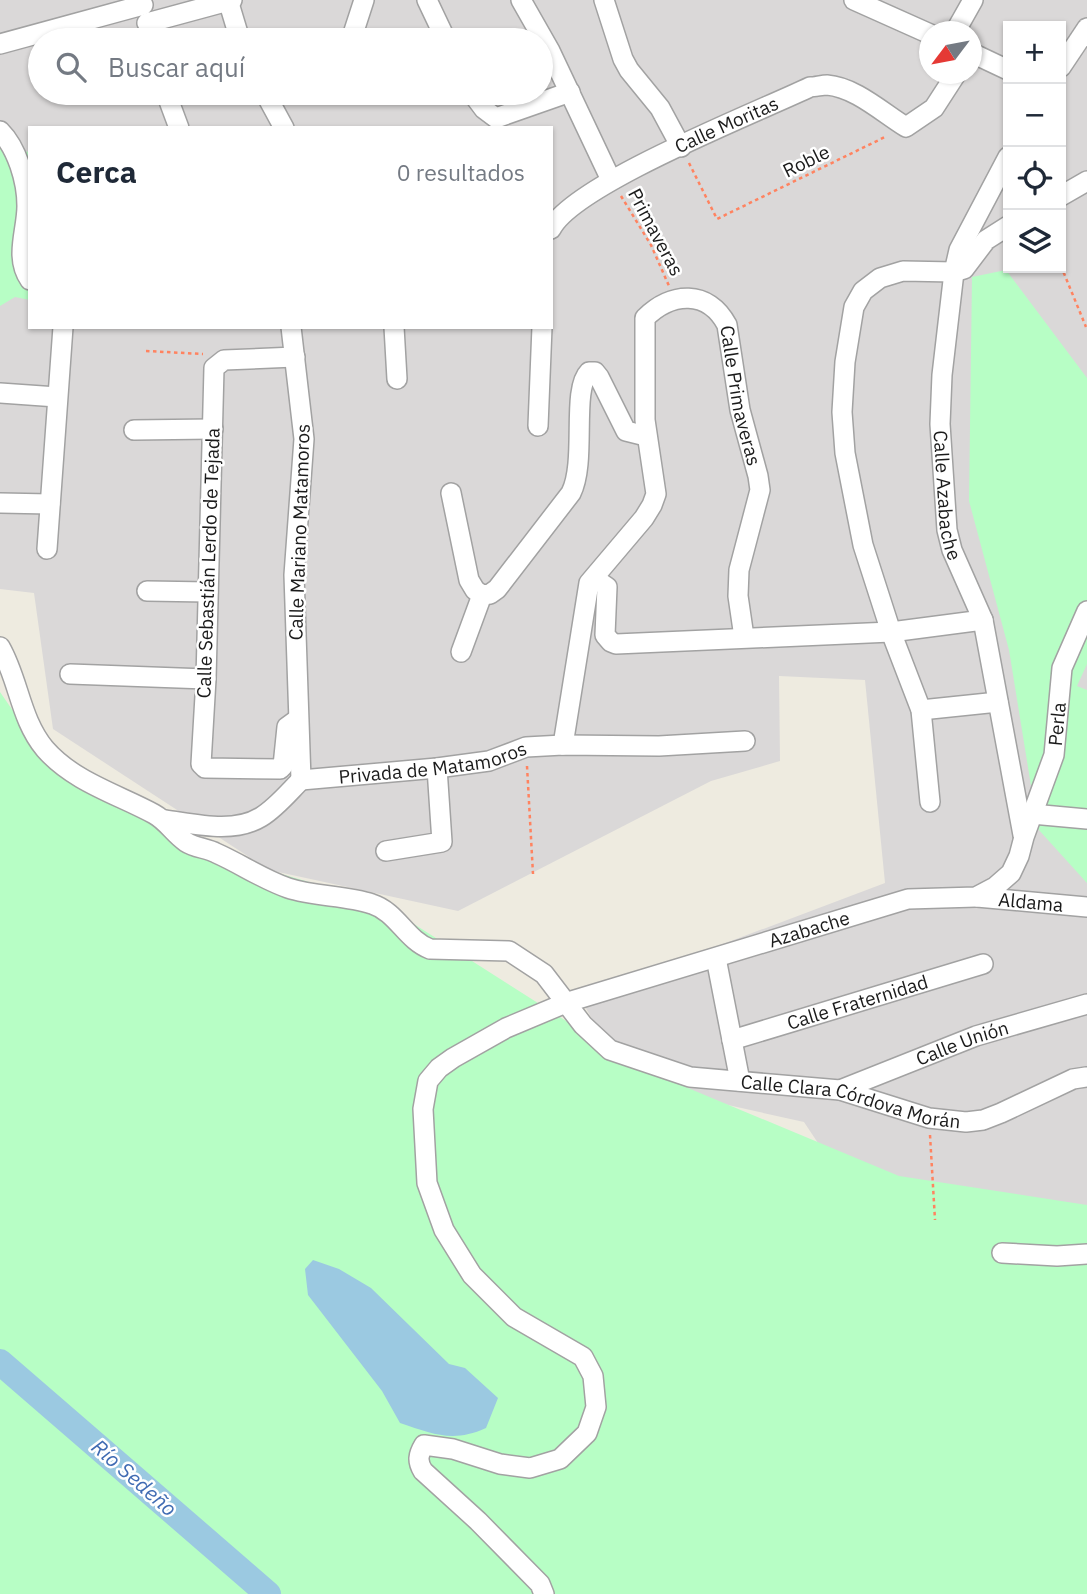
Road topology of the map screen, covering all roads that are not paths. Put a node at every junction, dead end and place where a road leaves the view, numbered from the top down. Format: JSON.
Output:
{"nodes":[{"id":1,"x":229,"y":0,"type":"edge"},
{"id":2,"x":364,"y":0,"type":"edge"},
{"id":3,"x":427,"y":0,"type":"edge"},
{"id":4,"x":521,"y":0,"type":"edge"},
{"id":5,"x":604,"y":0,"type":"edge"},
{"id":6,"x":854,"y":0,"type":"edge"},
{"id":7,"x":973,"y":0,"type":"edge"},
{"id":8,"x":146,"y":17,"type":"edge"},
{"id":9,"x":961,"y":21,"type":"edge"},
{"id":10,"x":87,"y":28,"type":"edge"},
{"id":11,"x":237,"y":28,"type":"edge"},
{"id":12,"x":355,"y":28,"type":"edge"},
{"id":13,"x":440,"y":28,"type":"edge"},
{"id":14,"x":538,"y":28,"type":"edge"},
{"id":15,"x":1087,"y":28,"type":"edge"},
{"id":16,"x":919,"y":29,"type":"edge"},
{"id":17,"x":28,"y":39,"type":"edge"},
{"id":18,"x":0,"y":44,"type":"edge"},
{"id":19,"x":553,"y":58,"type":"edge"},
{"id":20,"x":982,"y":58,"type":"edge"},
{"id":21,"x":1066,"y":60,"type":"edge"},
{"id":22,"x":1003,"y":68,"type":"edge"},
{"id":23,"x":950,"y":84,"type":"edge"},
{"id":24,"x":570,"y":92,"type":"junction"},
{"id":25,"x":553,"y":98,"type":"edge"},
{"id":26,"x":170,"y":105,"type":"edge"},
{"id":27,"x":272,"y":105,"type":"edge"},
{"id":28,"x":481,"y":105,"type":"edge"},
{"id":29,"x":533,"y":105,"type":"edge"},
{"id":30,"x":178,"y":126,"type":"edge"},
{"id":31,"x":283,"y":126,"type":"edge"},
{"id":32,"x":0,"y":131,"type":"edge"},
{"id":33,"x":681,"y":146,"type":"junction"},
{"id":34,"x":1003,"y":166,"type":"edge"},
{"id":35,"x":611,"y":180,"type":"junction"},
{"id":36,"x":1087,"y":181,"type":"edge"},
{"id":37,"x":1066,"y":193,"type":"edge"},
{"id":38,"x":553,"y":226,"type":"edge"},
{"id":39,"x":1003,"y":229,"type":"edge"},
{"id":40,"x":954,"y":272,"type":"junction"},
{"id":41,"x":28,"y":276,"type":"edge"},
{"id":42,"x":64,"y":329,"type":"edge"},
{"id":43,"x":291,"y":329,"type":"edge"},
{"id":44,"x":396,"y":329,"type":"edge"},
{"id":45,"x":542,"y":329,"type":"edge"},
{"id":46,"x":295,"y":357,"type":"junction"},
{"id":47,"x":397,"y":379,"type":"dead end"},
{"id":48,"x":0,"y":393,"type":"edge"},
{"id":49,"x":57,"y":397,"type":"junction"},
{"id":50,"x":538,"y":426,"type":"dead end"},
{"id":51,"x":213,"y":429,"type":"junction"},
{"id":52,"x":134,"y":430,"type":"dead end"},
{"id":53,"x":646,"y":436,"type":"junction"},
{"id":54,"x":451,"y":493,"type":"dead end"},
{"id":55,"x":0,"y":503,"type":"edge"},
{"id":56,"x":50,"y":504,"type":"junction"},
{"id":57,"x":47,"y":549,"type":"dead end"},
{"id":58,"x":594,"y":578,"type":"junction"},
{"id":59,"x":147,"y":591,"type":"dead end"},
{"id":60,"x":208,"y":592,"type":"junction"},
{"id":61,"x":482,"y":595,"type":"junction"},
{"id":62,"x":1087,"y":611,"type":"edge"},
{"id":63,"x":982,"y":620,"type":"junction"},
{"id":64,"x":891,"y":632,"type":"junction"},
{"id":65,"x":744,"y":637,"type":"junction"},
{"id":66,"x":0,"y":647,"type":"edge"},
{"id":67,"x":461,"y":652,"type":"dead end"},
{"id":68,"x":70,"y":674,"type":"dead end"},
{"id":69,"x":206,"y":678,"type":"junction"},
{"id":70,"x":998,"y":702,"type":"junction"},
{"id":71,"x":921,"y":710,"type":"junction"},
{"id":72,"x":298,"y":719,"type":"junction"},
{"id":73,"x":745,"y":741,"type":"dead end"},
{"id":74,"x":563,"y":744,"type":"junction"},
{"id":75,"x":437,"y":768,"type":"junction"},
{"id":76,"x":301,"y":780,"type":"junction"},
{"id":77,"x":930,"y":802,"type":"dead end"},
{"id":78,"x":1032,"y":814,"type":"junction"},
{"id":79,"x":1087,"y":819,"type":"edge"},
{"id":80,"x":165,"y":820,"type":"junction"},
{"id":81,"x":1024,"y":837,"type":"junction"},
{"id":82,"x":386,"y":851,"type":"dead end"},
{"id":83,"x":976,"y":897,"type":"junction"},
{"id":84,"x":1087,"y":907,"type":"edge"},
{"id":85,"x":716,"y":958,"type":"junction"},
{"id":86,"x":984,"y":964,"type":"dead end"},
{"id":87,"x":568,"y":1002,"type":"junction"},
{"id":88,"x":1087,"y":1004,"type":"edge"},
{"id":89,"x":732,"y":1040,"type":"junction"},
{"id":90,"x":1086,"y":1077,"type":"edge"},
{"id":91,"x":740,"y":1081,"type":"junction"},
{"id":92,"x":841,"y":1090,"type":"junction"},
{"id":93,"x":1002,"y":1253,"type":"dead end"},
{"id":94,"x":1087,"y":1254,"type":"edge"},
{"id":95,"x":544,"y":1594,"type":"edge"}],
"edges":[{"from":1,"to":8,"type":"street"},
{"from":1,"to":11,"type":"street"},
{"from":2,"to":12,"type":"street"},
{"from":3,"to":13,"type":"street"},
{"from":4,"to":14,"type":"street"},
{"from":5,"to":33,"type":"street"},
{"from":6,"to":16,"type":"street"},
{"from":7,"to":9,"type":"street"},
{"from":8,"to":10,"type":"street"},
{"from":15,"to":21,"type":"street"},
{"from":17,"to":18,"type":"street"},
{"from":19,"to":24,"type":"street"},
{"from":20,"to":22,"type":"street"},
{"from":23,"to":33,"type":"street","name":"Calle Moritas"},
{"from":24,"to":25,"type":"street"},
{"from":24,"to":35,"type":"street"},
{"from":26,"to":30,"type":"street"},
{"from":27,"to":31,"type":"street"},
{"from":28,"to":29,"type":"street"},
{"from":32,"to":41,"type":"street"},
{"from":33,"to":35,"type":"street","name":"Calle Moritas"},
{"from":34,"to":40,"type":"street","name":"Calle Azabache"},
{"from":35,"to":38,"type":"street","name":"Calle Moritas"},
{"from":36,"to":37,"type":"street"},
{"from":39,"to":40,"type":"street"},
{"from":40,"to":63,"type":"street","name":"Calle Azabache"},
{"from":40,"to":64,"type":"street"},
{"from":42,"to":49,"type":"street"},
{"from":43,"to":46,"type":"street","name":"Calle Mariano Matamoros"},
{"from":44,"to":47,"type":"street"},
{"from":45,"to":50,"type":"street"},
{"from":46,"to":51,"type":"street","name":"Calle Sebastián Lerdo de Tejada"},
{"from":46,"to":72,"type":"street","name":"Calle Mariano Matamoros"},
{"from":48,"to":49,"type":"street"},
{"from":49,"to":56,"type":"street"},
{"from":51,"to":52,"type":"street"},
{"from":51,"to":60,"type":"street","name":"Calle Sebastián Lerdo de Tejada"},
{"from":53,"to":58,"type":"street"},
{"from":53,"to":61,"type":"street"},
{"from":53,"to":65,"type":"street","name":"Calle Primaveras"},
{"from":54,"to":61,"type":"street"},
{"from":55,"to":56,"type":"street"},
{"from":56,"to":57,"type":"street"},
{"from":58,"to":65,"type":"street"},
{"from":58,"to":74,"type":"street"},
{"from":59,"to":60,"type":"street"},
{"from":60,"to":69,"type":"street","name":"Calle Sebastián Lerdo de Tejada"},
{"from":61,"to":67,"type":"street"},
{"from":62,"to":78,"type":"street","name":"Perla"},
{"from":63,"to":64,"type":"street"},
{"from":63,"to":70,"type":"street","name":"Calle Azabache"},
{"from":64,"to":65,"type":"street"},
{"from":64,"to":71,"type":"street"},
{"from":66,"to":80,"type":"street"},
{"from":68,"to":69,"type":"street"},
{"from":69,"to":72,"type":"street","name":"Calle Sebastián Lerdo de Tejada"},
{"from":70,"to":71,"type":"street"},
{"from":70,"to":81,"type":"street","name":"Calle Azabache"},
{"from":71,"to":77,"type":"street"},
{"from":72,"to":76,"type":"street","name":"Calle Mariano Matamoros"},
{"from":73,"to":74,"type":"street","name":"Privada de Matamoros"},
{"from":74,"to":75,"type":"street","name":"Privada de Matamoros"},
{"from":75,"to":76,"type":"street","name":"Privada de Matamoros"},
{"from":75,"to":82,"type":"street"},
{"from":76,"to":80,"type":"street"},
{"from":78,"to":79,"type":"street"},
{"from":78,"to":81,"type":"street","name":"Perla"},
{"from":80,"to":87,"type":"street"},
{"from":81,"to":83,"type":"street"},
{"from":83,"to":84,"type":"street","name":"Aldama"},
{"from":83,"to":85,"type":"street","name":"Azabache"},
{"from":85,"to":87,"type":"street","name":"Azabache"},
{"from":85,"to":89,"type":"street"},
{"from":86,"to":89,"type":"street","name":"Calle Fraternidad"},
{"from":87,"to":91,"type":"street","name":"Calle Clara Córdova Morán"},
{"from":87,"to":95,"type":"street","name":"Azabache"},
{"from":88,"to":92,"type":"street","name":"Calle Unión"},
{"from":89,"to":91,"type":"street"},
{"from":90,"to":92,"type":"street","name":"Calle Clara Córdova Morán"},
{"from":91,"to":92,"type":"street","name":"Calle Clara Córdova Morán"},
{"from":93,"to":94,"type":"street"}]}
